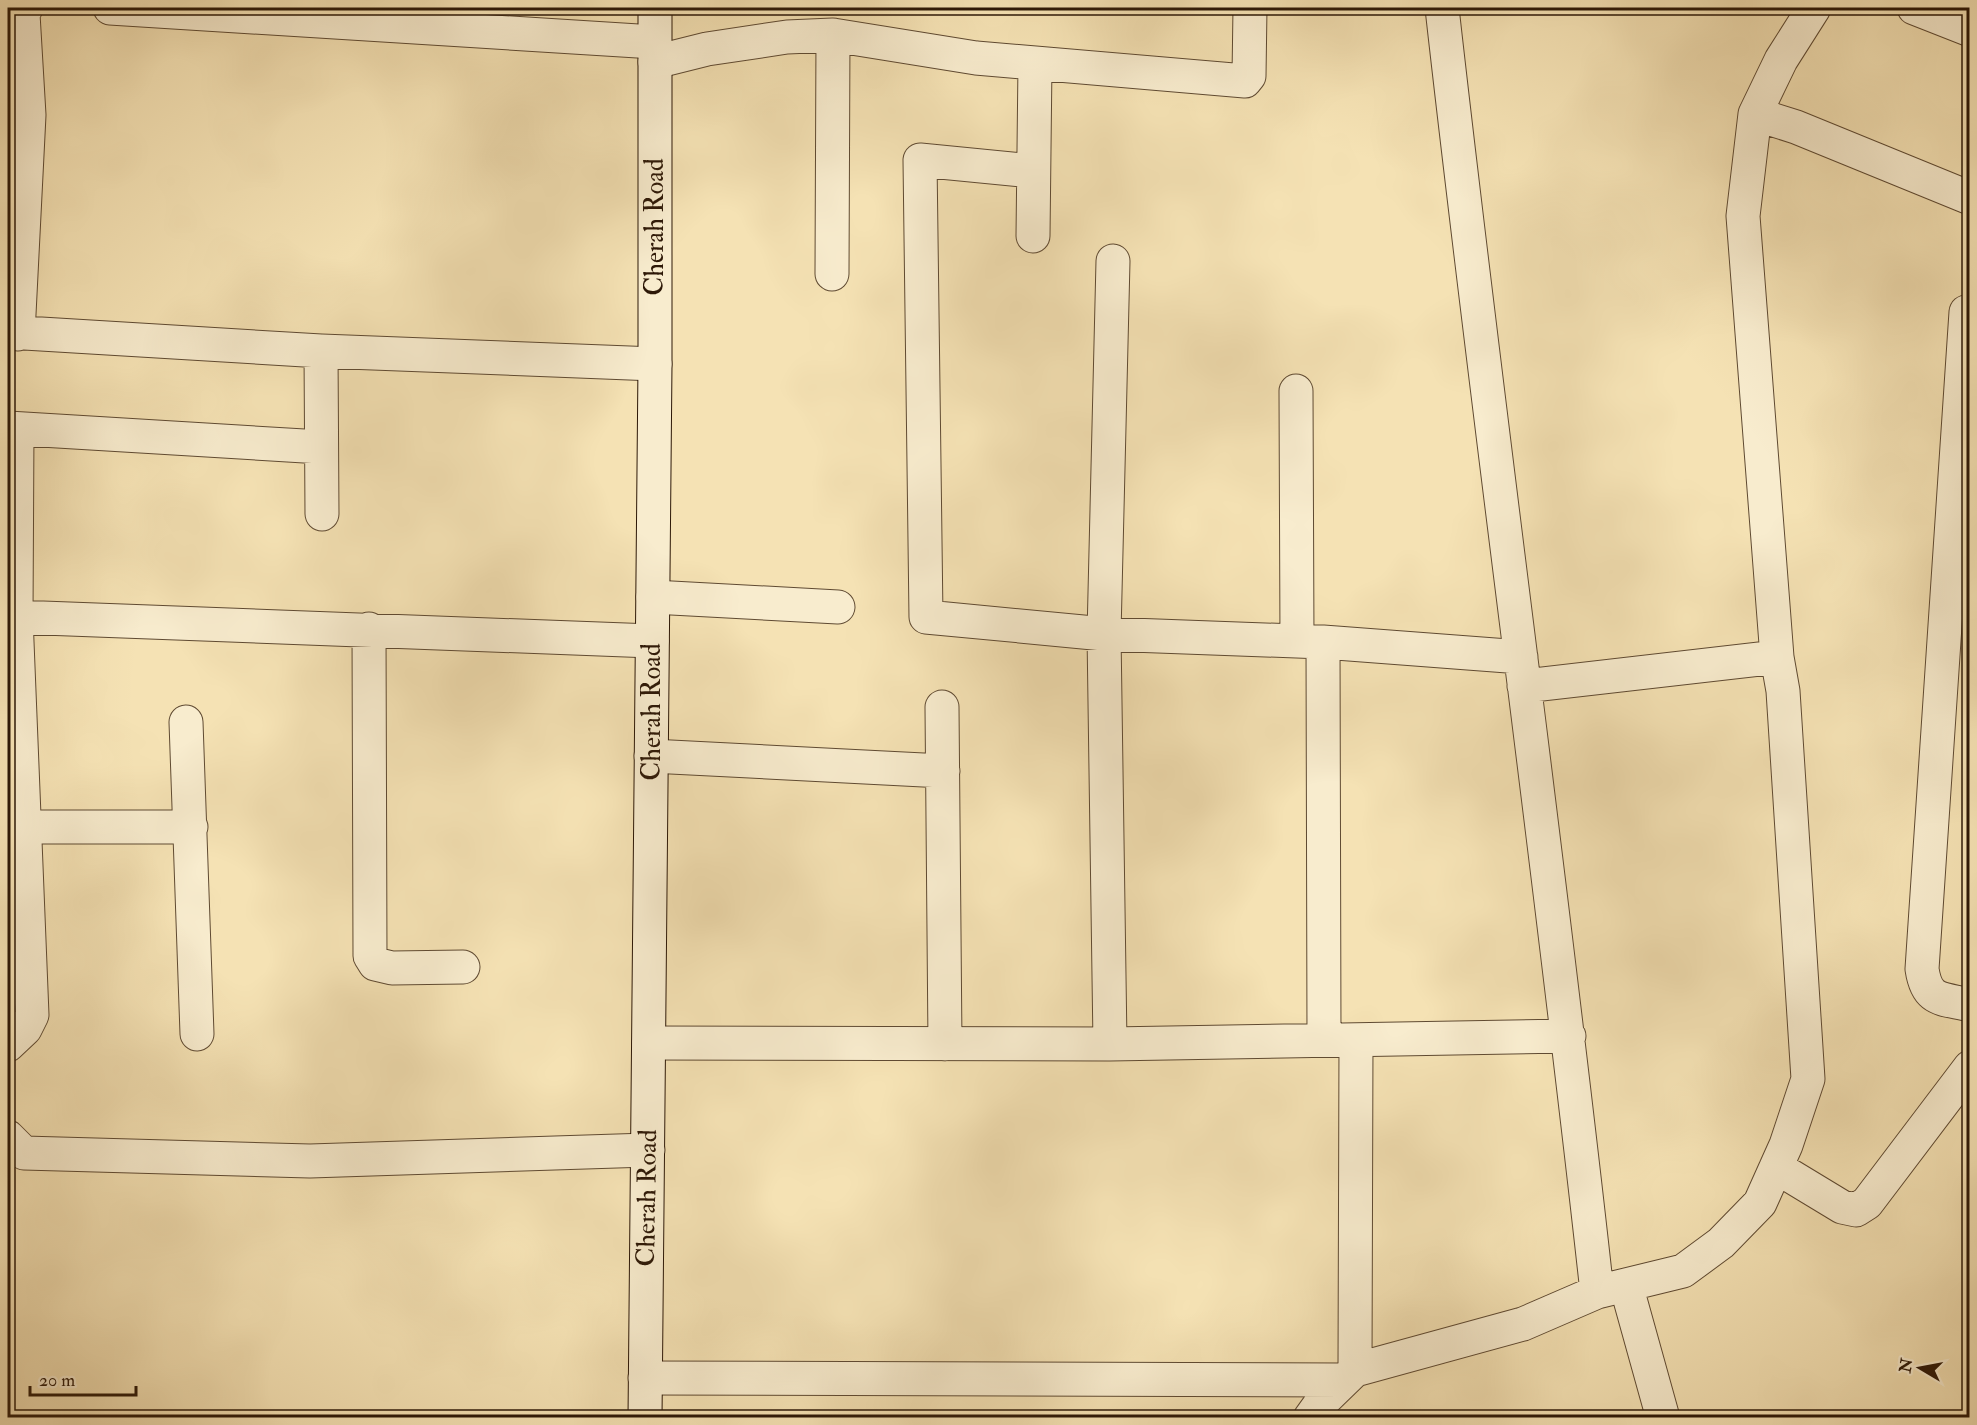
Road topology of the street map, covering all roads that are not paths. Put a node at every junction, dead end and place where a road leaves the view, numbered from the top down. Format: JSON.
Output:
{"nodes":[{"id":1,"x":26,"y":8,"type":"edge"},
{"id":2,"x":110,"y":8,"type":"edge"},
{"id":3,"x":655,"y":8,"type":"edge"},
{"id":4,"x":1250,"y":8,"type":"edge"},
{"id":5,"x":1442,"y":8,"type":"edge"},
{"id":6,"x":1814,"y":8,"type":"edge"},
{"id":7,"x":1914,"y":8,"type":"edge"},
{"id":8,"x":1970,"y":30,"type":"edge"},
{"id":9,"x":833,"y":35,"type":"junction"},
{"id":10,"x":655,"y":52,"type":"junction"},
{"id":11,"x":1035,"y":63,"type":"junction"},
{"id":12,"x":1755,"y":114,"type":"junction"},
{"id":13,"x":1032,"y":171,"type":"junction"},
{"id":14,"x":1970,"y":198,"type":"edge"},
{"id":15,"x":1033,"y":236,"type":"dead end"},
{"id":16,"x":1113,"y":261,"type":"dead end"},
{"id":17,"x":832,"y":274,"type":"dead end"},
{"id":18,"x":1966,"y":312,"type":"dead end"},
{"id":19,"x":13,"y":333,"type":"edge"},
{"id":20,"x":321,"y":351,"type":"junction"},
{"id":21,"x":655,"y":364,"type":"junction"},
{"id":22,"x":1296,"y":391,"type":"dead end"},
{"id":23,"x":12,"y":428,"type":"edge"},
{"id":24,"x":321,"y":447,"type":"junction"},
{"id":25,"x":322,"y":514,"type":"dead end"},
{"id":26,"x":653,"y":597,"type":"junction"},
{"id":27,"x":838,"y":607,"type":"dead end"},
{"id":28,"x":16,"y":617,"type":"junction"},
{"id":29,"x":369,"y":629,"type":"junction"},
{"id":30,"x":1104,"y":634,"type":"junction"},
{"id":31,"x":652,"y":641,"type":"junction"},
{"id":32,"x":1310,"y":641,"type":"junction"},
{"id":33,"x":1778,"y":657,"type":"junction"},
{"id":34,"x":1523,"y":672,"type":"junction"},
{"id":35,"x":942,"y":707,"type":"dead end"},
{"id":36,"x":186,"y":722,"type":"dead end"},
{"id":37,"x":651,"y":756,"type":"junction"},
{"id":38,"x":943,"y":771,"type":"junction"},
{"id":39,"x":23,"y":827,"type":"junction"},
{"id":40,"x":191,"y":827,"type":"junction"},
{"id":41,"x":463,"y":967,"type":"dead end"},
{"id":42,"x":1970,"y":1005,"type":"edge"},
{"id":43,"x":197,"y":1034,"type":"dead end"},
{"id":44,"x":1569,"y":1036,"type":"junction"},
{"id":45,"x":1324,"y":1040,"type":"junction"},
{"id":46,"x":1356,"y":1041,"type":"junction"},
{"id":47,"x":649,"y":1042,"type":"junction"},
{"id":48,"x":945,"y":1044,"type":"junction"},
{"id":49,"x":1110,"y":1044,"type":"junction"},
{"id":50,"x":8,"y":1045,"type":"edge"},
{"id":51,"x":1970,"y":1067,"type":"edge"},
{"id":52,"x":8,"y":1137,"type":"edge"},
{"id":53,"x":648,"y":1150,"type":"junction"},
{"id":54,"x":1776,"y":1167,"type":"junction"},
{"id":55,"x":1612,"y":1289,"type":"junction"},
{"id":56,"x":1349,"y":1375,"type":"junction"},
{"id":57,"x":645,"y":1378,"type":"junction"},
{"id":58,"x":645,"y":1418,"type":"edge"},
{"id":59,"x":1310,"y":1418,"type":"edge"},
{"id":60,"x":1664,"y":1418,"type":"edge"}],
"edges":[{"from":1,"to":19,"type":"street"},
{"from":2,"to":10,"type":"street"},
{"from":3,"to":10,"type":"street","name":"Cherah Road"},
{"from":4,"to":11,"type":"street"},
{"from":5,"to":34,"type":"street"},
{"from":6,"to":12,"type":"street"},
{"from":7,"to":8,"type":"street"},
{"from":9,"to":10,"type":"street"},
{"from":9,"to":11,"type":"street"},
{"from":9,"to":17,"type":"street"},
{"from":10,"to":21,"type":"street","name":"Cherah Road"},
{"from":11,"to":13,"type":"street"},
{"from":12,"to":14,"type":"street"},
{"from":12,"to":33,"type":"street"},
{"from":13,"to":15,"type":"street"},
{"from":13,"to":30,"type":"street"},
{"from":16,"to":30,"type":"street"},
{"from":18,"to":42,"type":"street"},
{"from":19,"to":20,"type":"street"},
{"from":20,"to":21,"type":"street"},
{"from":20,"to":24,"type":"street"},
{"from":21,"to":26,"type":"street","name":"Cherah Road"},
{"from":22,"to":32,"type":"street"},
{"from":23,"to":24,"type":"street"},
{"from":23,"to":28,"type":"street"},
{"from":24,"to":25,"type":"street"},
{"from":26,"to":27,"type":"street"},
{"from":26,"to":31,"type":"street","name":"Cherah Road"},
{"from":28,"to":29,"type":"street"},
{"from":28,"to":39,"type":"street"},
{"from":29,"to":31,"type":"street"},
{"from":29,"to":41,"type":"street"},
{"from":30,"to":32,"type":"street"},
{"from":30,"to":49,"type":"street"},
{"from":31,"to":37,"type":"street","name":"Cherah Road"},
{"from":32,"to":34,"type":"street"},
{"from":32,"to":45,"type":"street"},
{"from":33,"to":34,"type":"street"},
{"from":33,"to":54,"type":"street"},
{"from":34,"to":44,"type":"street"},
{"from":35,"to":38,"type":"street"},
{"from":36,"to":40,"type":"street"},
{"from":37,"to":38,"type":"street"},
{"from":37,"to":47,"type":"street","name":"Cherah Road"},
{"from":38,"to":48,"type":"street"},
{"from":39,"to":40,"type":"street"},
{"from":39,"to":50,"type":"street"},
{"from":40,"to":43,"type":"street"},
{"from":44,"to":46,"type":"street"},
{"from":44,"to":55,"type":"street"},
{"from":45,"to":46,"type":"street"},
{"from":45,"to":49,"type":"street"},
{"from":46,"to":56,"type":"street"},
{"from":47,"to":48,"type":"street"},
{"from":47,"to":53,"type":"street","name":"Cherah Road"},
{"from":48,"to":49,"type":"street"},
{"from":51,"to":54,"type":"street"},
{"from":52,"to":53,"type":"street"},
{"from":53,"to":57,"type":"street","name":"Cherah Road"},
{"from":54,"to":55,"type":"street"},
{"from":55,"to":56,"type":"street"},
{"from":55,"to":60,"type":"street"},
{"from":56,"to":57,"type":"street"},
{"from":56,"to":59,"type":"street"},
{"from":57,"to":58,"type":"street","name":"Cherah Road"}]}
